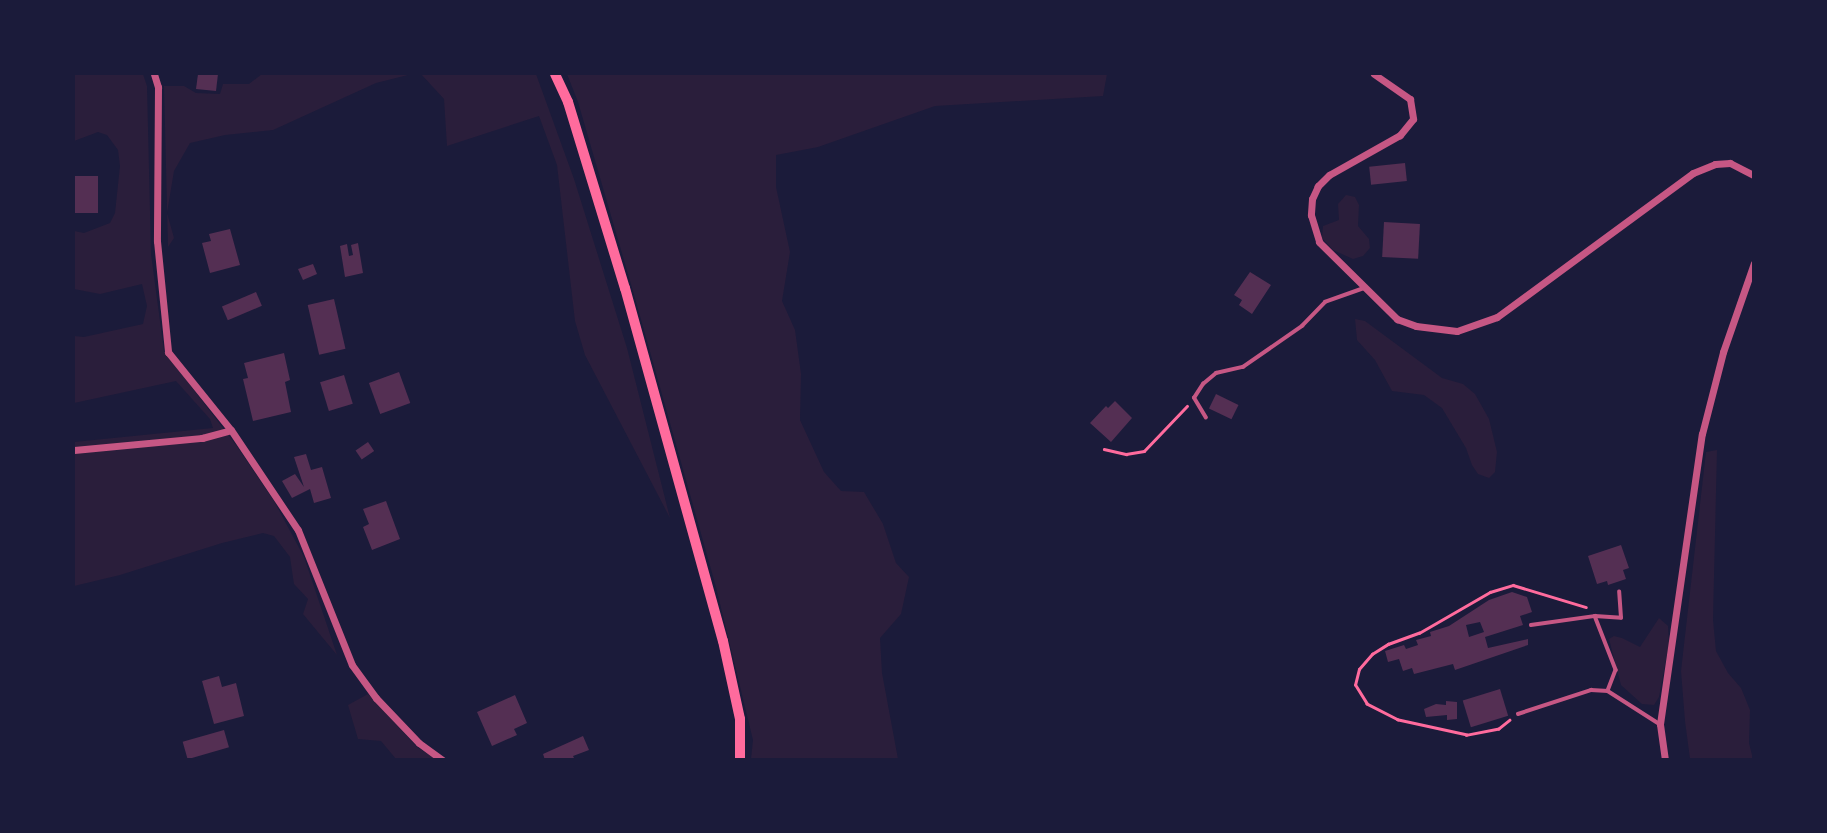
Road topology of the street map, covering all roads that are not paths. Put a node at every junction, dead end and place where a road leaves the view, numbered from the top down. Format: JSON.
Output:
{"nodes":[{"id":1,"x":154,"y":74,"type":"edge"},
{"id":2,"x":555,"y":74,"type":"edge"},
{"id":3,"x":1374,"y":74,"type":"edge"},
{"id":4,"x":1754,"y":175,"type":"edge"},
{"id":5,"x":1754,"y":263,"type":"edge"},
{"id":6,"x":1364,"y":288,"type":"junction"},
{"id":7,"x":1206,"y":418,"type":"dead end"},
{"id":8,"x":231,"y":430,"type":"junction"},
{"id":9,"x":74,"y":450,"type":"edge"},
{"id":10,"x":1619,"y":592,"type":"dead end"},
{"id":11,"x":1595,"y":616,"type":"junction"},
{"id":12,"x":1531,"y":625,"type":"dead end"},
{"id":13,"x":1608,"y":691,"type":"junction"},
{"id":14,"x":1518,"y":714,"type":"road end"},
{"id":15,"x":1660,"y":724,"type":"junction"},
{"id":16,"x":442,"y":760,"type":"edge"},
{"id":17,"x":740,"y":760,"type":"edge"},
{"id":18,"x":1665,"y":760,"type":"edge"}],
"edges":[{"from":1,"to":8,"type":"street"},
{"from":2,"to":17,"type":"main road"},
{"from":3,"to":6,"type":"street"},
{"from":4,"to":6,"type":"street"},
{"from":5,"to":15,"type":"street"},
{"from":6,"to":7,"type":"lane"},
{"from":8,"to":9,"type":"street"},
{"from":8,"to":16,"type":"street"},
{"from":10,"to":11,"type":"lane"},
{"from":11,"to":12,"type":"lane"},
{"from":11,"to":13,"type":"lane"},
{"from":13,"to":14,"type":"lane"},
{"from":13,"to":15,"type":"lane"},
{"from":15,"to":18,"type":"street"}]}
